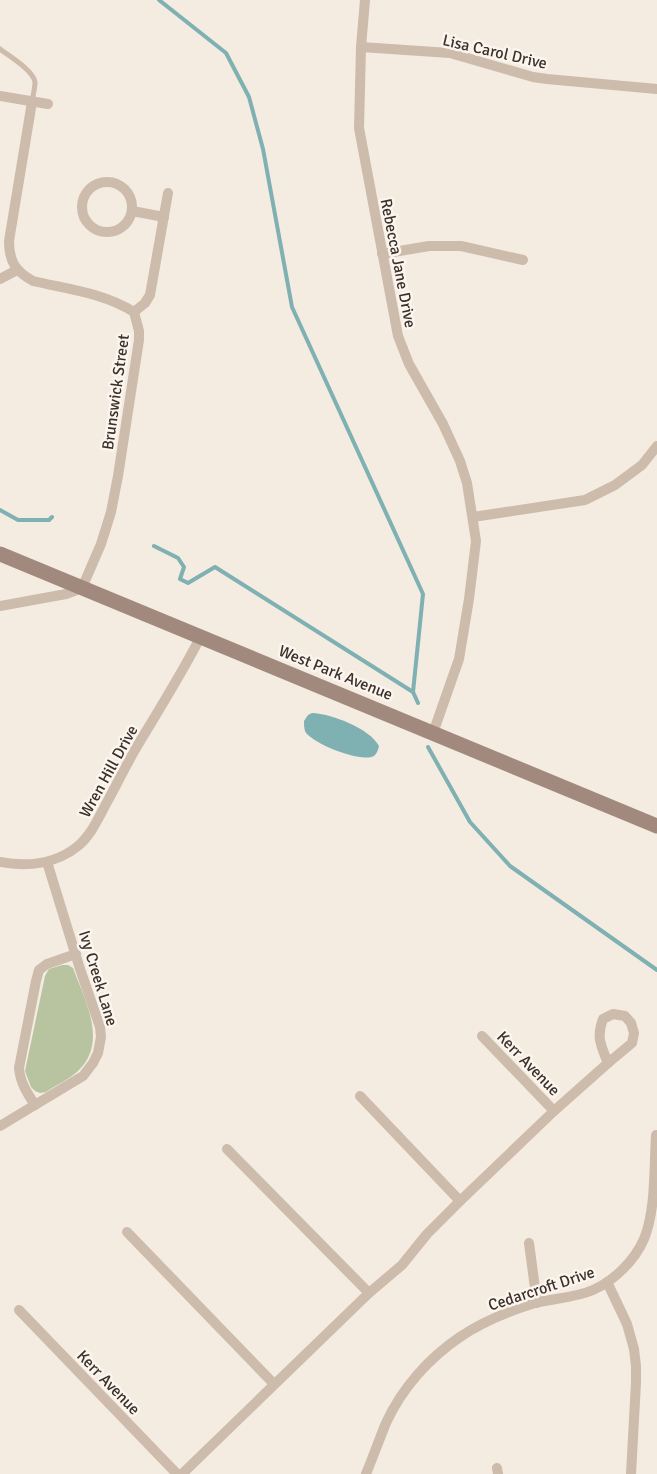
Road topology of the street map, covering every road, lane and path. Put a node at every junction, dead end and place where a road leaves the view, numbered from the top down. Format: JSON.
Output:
{"nodes":[{"id":1,"x":365,"y":0,"type":"edge"},
{"id":2,"x":362,"y":47,"type":"junction"},
{"id":3,"x":0,"y":49,"type":"edge"},
{"id":4,"x":657,"y":89,"type":"edge"},
{"id":5,"x":0,"y":96,"type":"edge"},
{"id":6,"x":32,"y":102,"type":"junction"},
{"id":7,"x":48,"y":105,"type":"dead end"},
{"id":8,"x":168,"y":193,"type":"dead end"},
{"id":9,"x":132,"y":211,"type":"junction"},
{"id":10,"x":164,"y":217,"type":"junction"},
{"id":11,"x":382,"y":254,"type":"junction"},
{"id":12,"x":523,"y":260,"type":"dead end"},
{"id":13,"x":17,"y":270,"type":"junction"},
{"id":14,"x":0,"y":279,"type":"edge"},
{"id":15,"x":134,"y":312,"type":"junction"},
{"id":16,"x":657,"y":446,"type":"edge"},
{"id":17,"x":473,"y":517,"type":"junction"},
{"id":18,"x":0,"y":554,"type":"edge"},
{"id":19,"x":82,"y":588,"type":"junction"},
{"id":20,"x":0,"y":606,"type":"edge"},
{"id":21,"x":201,"y":636,"type":"junction"},
{"id":22,"x":433,"y":733,"type":"junction"},
{"id":23,"x":657,"y":826,"type":"edge"},
{"id":24,"x":0,"y":862,"type":"edge"},
{"id":25,"x":47,"y":862,"type":"junction"},
{"id":26,"x":76,"y":954,"type":"junction"},
{"id":27,"x":482,"y":1036,"type":"dead end"},
{"id":28,"x":608,"y":1063,"type":"dead end"},
{"id":29,"x":360,"y":1096,"type":"dead end"},
{"id":30,"x":35,"y":1105,"type":"junction"},
{"id":31,"x":554,"y":1111,"type":"junction"},
{"id":32,"x":0,"y":1126,"type":"edge"},
{"id":33,"x":657,"y":1135,"type":"edge"},
{"id":34,"x":227,"y":1149,"type":"dead end"},
{"id":35,"x":460,"y":1201,"type":"junction"},
{"id":36,"x":127,"y":1232,"type":"dead end"},
{"id":37,"x":529,"y":1242,"type":"dead end"},
{"id":38,"x":607,"y":1282,"type":"junction"},
{"id":39,"x":369,"y":1293,"type":"junction"},
{"id":40,"x":537,"y":1303,"type":"junction"},
{"id":41,"x":19,"y":1310,"type":"dead end"},
{"id":42,"x":274,"y":1384,"type":"junction"},
{"id":43,"x":177,"y":1474,"type":"edge"},
{"id":44,"x":182,"y":1474,"type":"edge"},
{"id":45,"x":366,"y":1474,"type":"edge"},
{"id":46,"x":631,"y":1474,"type":"edge"}],
"edges":[{"from":1,"to":2,"type":"street","name":"Rebecca Jane Drive"},
{"from":2,"to":4,"type":"street","name":"Lisa Carol Drive"},
{"from":2,"to":11,"type":"street","name":"Rebecca Jane Drive"},
{"from":3,"to":6,"type":"lane"},
{"from":5,"to":6,"type":"street"},
{"from":6,"to":7,"type":"street"},
{"from":6,"to":13,"type":"street"},
{"from":8,"to":10,"type":"street"},
{"from":9,"to":9,"type":"street"},
{"from":9,"to":10,"type":"street"},
{"from":10,"to":15,"type":"street"},
{"from":11,"to":12,"type":"street"},
{"from":11,"to":17,"type":"street","name":"Rebecca Jane Drive"},
{"from":13,"to":14,"type":"street"},
{"from":13,"to":15,"type":"street","name":"Brunswick Street"},
{"from":15,"to":19,"type":"street","name":"Brunswick Street"},
{"from":16,"to":17,"type":"street"},
{"from":17,"to":22,"type":"street","name":"Rebecca Jane Drive"},
{"from":18,"to":19,"type":"main road","name":"West Park Avenue"},
{"from":19,"to":20,"type":"street"},
{"from":19,"to":21,"type":"main road","name":"West Park Avenue"},
{"from":21,"to":22,"type":"main road","name":"West Park Avenue"},
{"from":21,"to":25,"type":"street","name":"Wren Hill Drive"},
{"from":22,"to":23,"type":"main road","name":"West Park Avenue"},
{"from":24,"to":25,"type":"street","name":"Wren Hill Drive"},
{"from":25,"to":26,"type":"street","name":"Ivy Creek Lane"},
{"from":26,"to":30,"type":"street"},
{"from":26,"to":30,"type":"street","name":"Ivy Creek Lane"},
{"from":27,"to":31,"type":"street","name":"Kerr Avenue"},
{"from":28,"to":31,"type":"street","name":"Kerr Avenue"},
{"from":29,"to":35,"type":"street"},
{"from":30,"to":32,"type":"street","name":"Ivy Creek Lane"},
{"from":31,"to":35,"type":"street","name":"Kerr Avenue"},
{"from":33,"to":38,"type":"street","name":"Cedarcroft Drive"},
{"from":34,"to":39,"type":"street"},
{"from":35,"to":39,"type":"street","name":"Kerr Avenue"},
{"from":36,"to":42,"type":"street"},
{"from":37,"to":40,"type":"street"},
{"from":38,"to":40,"type":"street","name":"Cedarcroft Drive"},
{"from":38,"to":46,"type":"street"},
{"from":39,"to":42,"type":"street","name":"Kerr Avenue"},
{"from":40,"to":45,"type":"street","name":"Cedarcroft Drive"},
{"from":41,"to":43,"type":"street","name":"Kerr Avenue"},
{"from":42,"to":44,"type":"street","name":"Kerr Avenue"}]}
